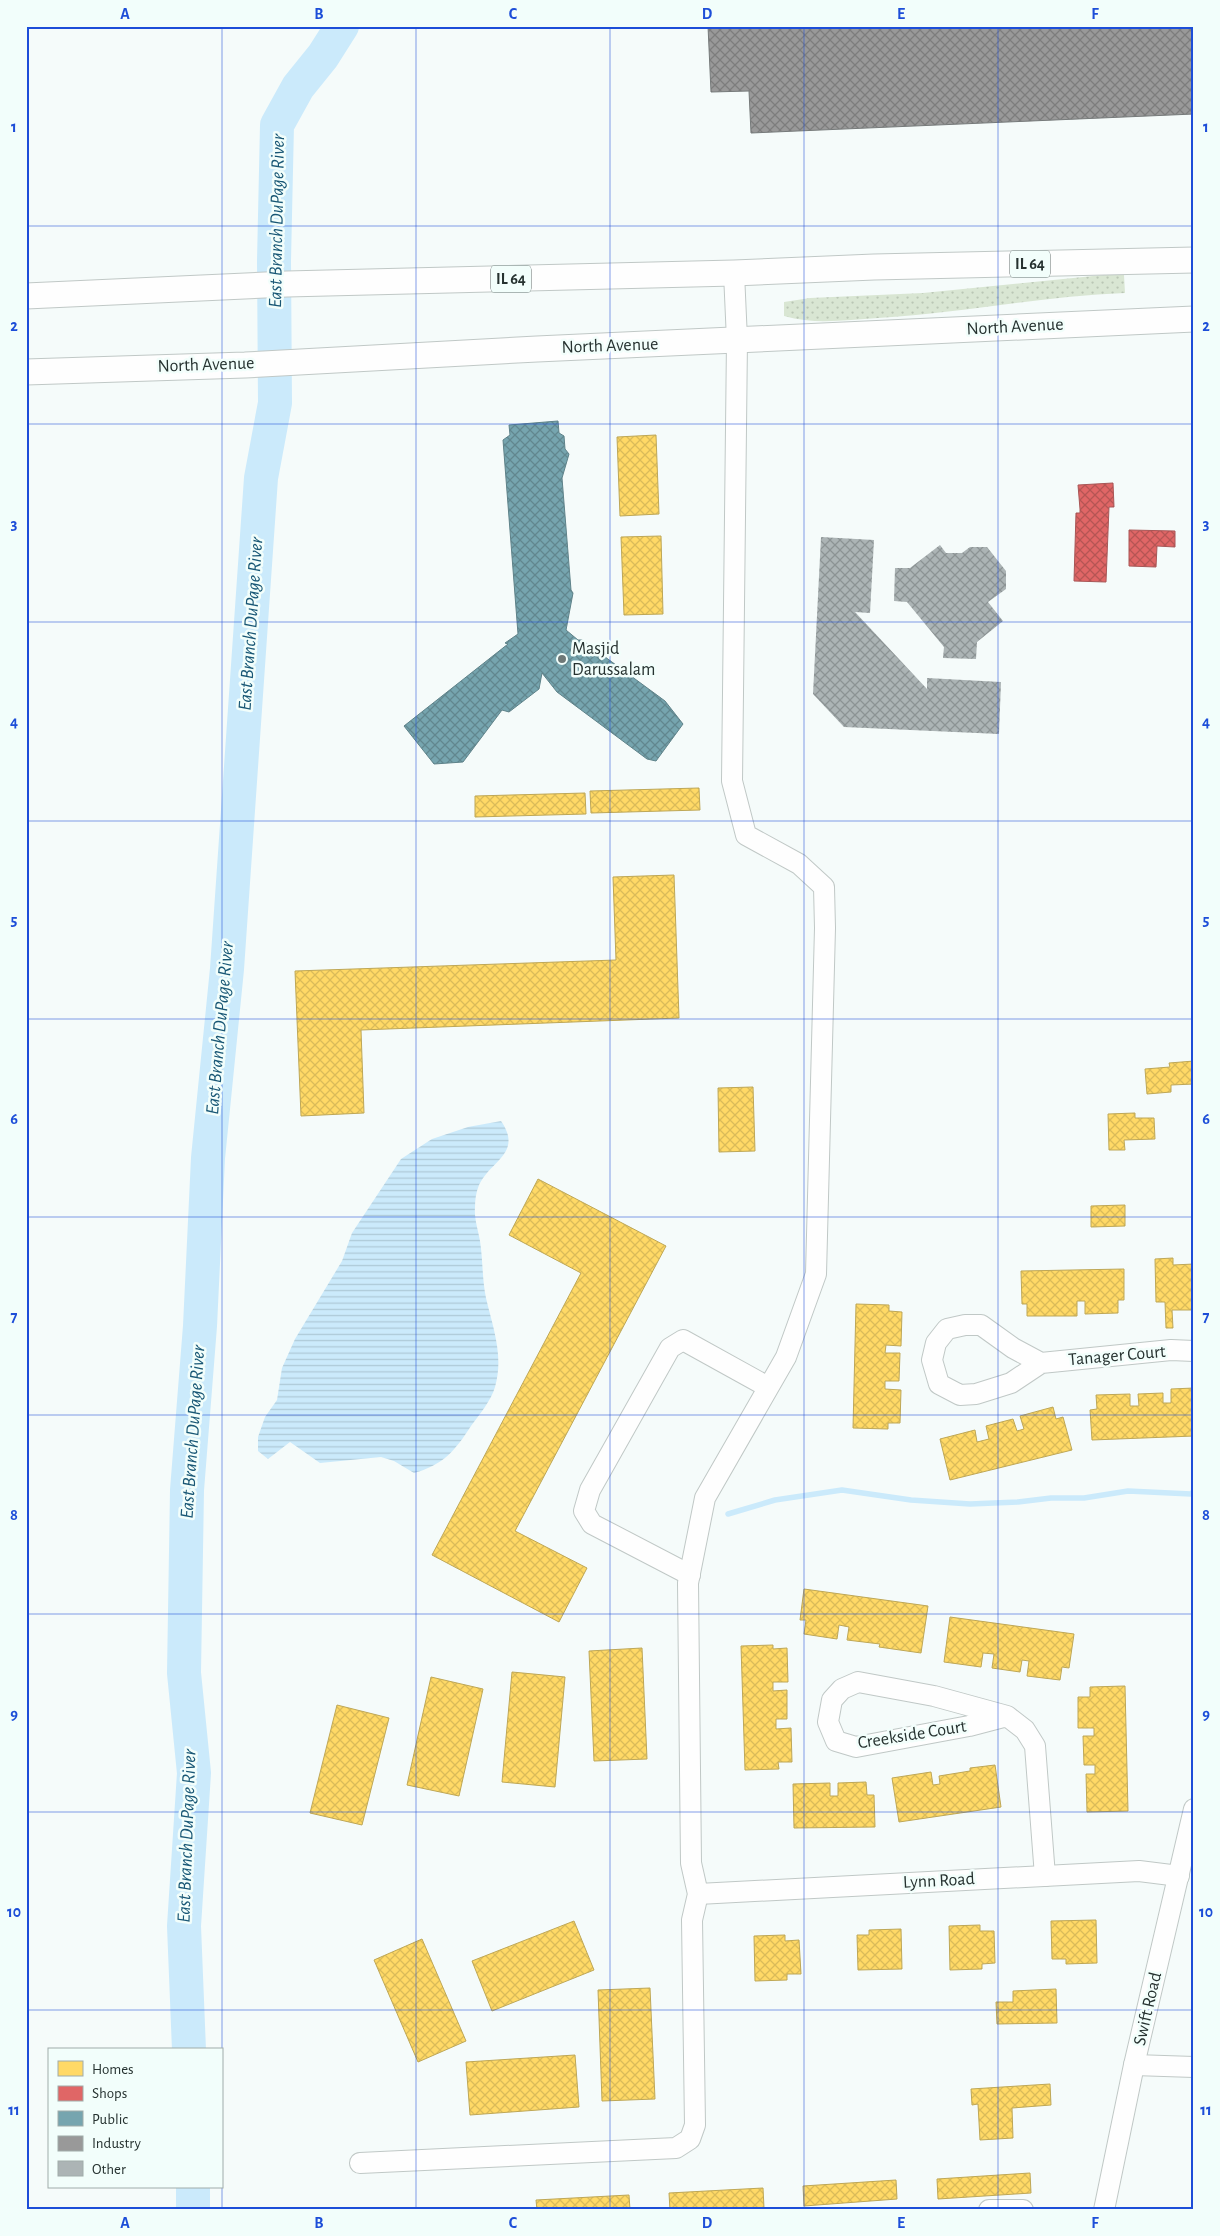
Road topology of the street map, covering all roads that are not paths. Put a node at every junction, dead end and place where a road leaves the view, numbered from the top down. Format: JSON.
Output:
{"nodes":[{"id":1,"x":1194,"y":260,"type":"edge"},
{"id":2,"x":734,"y":273,"type":"junction"},
{"id":3,"x":26,"y":296,"type":"edge"},
{"id":4,"x":1194,"y":319,"type":"edge"},
{"id":5,"x":737,"y":340,"type":"junction"},
{"id":6,"x":26,"y":372,"type":"edge"},
{"id":7,"x":1194,"y":1351,"type":"edge"},
{"id":8,"x":1041,"y":1362,"type":"junction"},
{"id":9,"x":768,"y":1387,"type":"junction"},
{"id":10,"x":690,"y":1575,"type":"junction"},
{"id":11,"x":1007,"y":1716,"type":"junction"},
{"id":12,"x":1194,"y":1809,"type":"edge"},
{"id":13,"x":1045,"y":1876,"type":"junction"},
{"id":14,"x":1179,"y":1876,"type":"junction"},
{"id":15,"x":698,"y":1894,"type":"junction"},
{"id":16,"x":1134,"y":2065,"type":"junction"},
{"id":17,"x":1194,"y":2067,"type":"edge"},
{"id":18,"x":360,"y":2163,"type":"dead end"},
{"id":19,"x":990,"y":2210,"type":"edge"},
{"id":20,"x":1023,"y":2210,"type":"edge"},
{"id":21,"x":1104,"y":2210,"type":"edge"}],
"edges":[{"from":1,"to":2,"type":"main road","number":"IL 64"},
{"from":2,"to":3,"type":"main road","number":"IL 64"},
{"from":2,"to":5,"type":"street"},
{"from":4,"to":5,"type":"main road","name":"North Avenue"},
{"from":5,"to":6,"type":"main road","name":"North Avenue"},
{"from":5,"to":9,"type":"street"},
{"from":7,"to":8,"type":"street","name":"Tanager Court"},
{"from":8,"to":8,"type":"street","name":"Tanager Court"},
{"from":9,"to":10,"type":"street"},
{"from":9,"to":10,"type":"street"},
{"from":10,"to":15,"type":"street"},
{"from":11,"to":11,"type":"street","name":"Creekside Court"},
{"from":11,"to":13,"type":"street","name":"Creekside Court"},
{"from":12,"to":14,"type":"street","name":"Swift Road"},
{"from":13,"to":14,"type":"street","name":"Lynn Road"},
{"from":13,"to":15,"type":"street","name":"Lynn Road"},
{"from":14,"to":16,"type":"street","name":"Swift Road"},
{"from":15,"to":18,"type":"street"},
{"from":16,"to":17,"type":"street"},
{"from":16,"to":21,"type":"street","name":"Swift Road"},
{"from":19,"to":20,"type":"street"}]}
